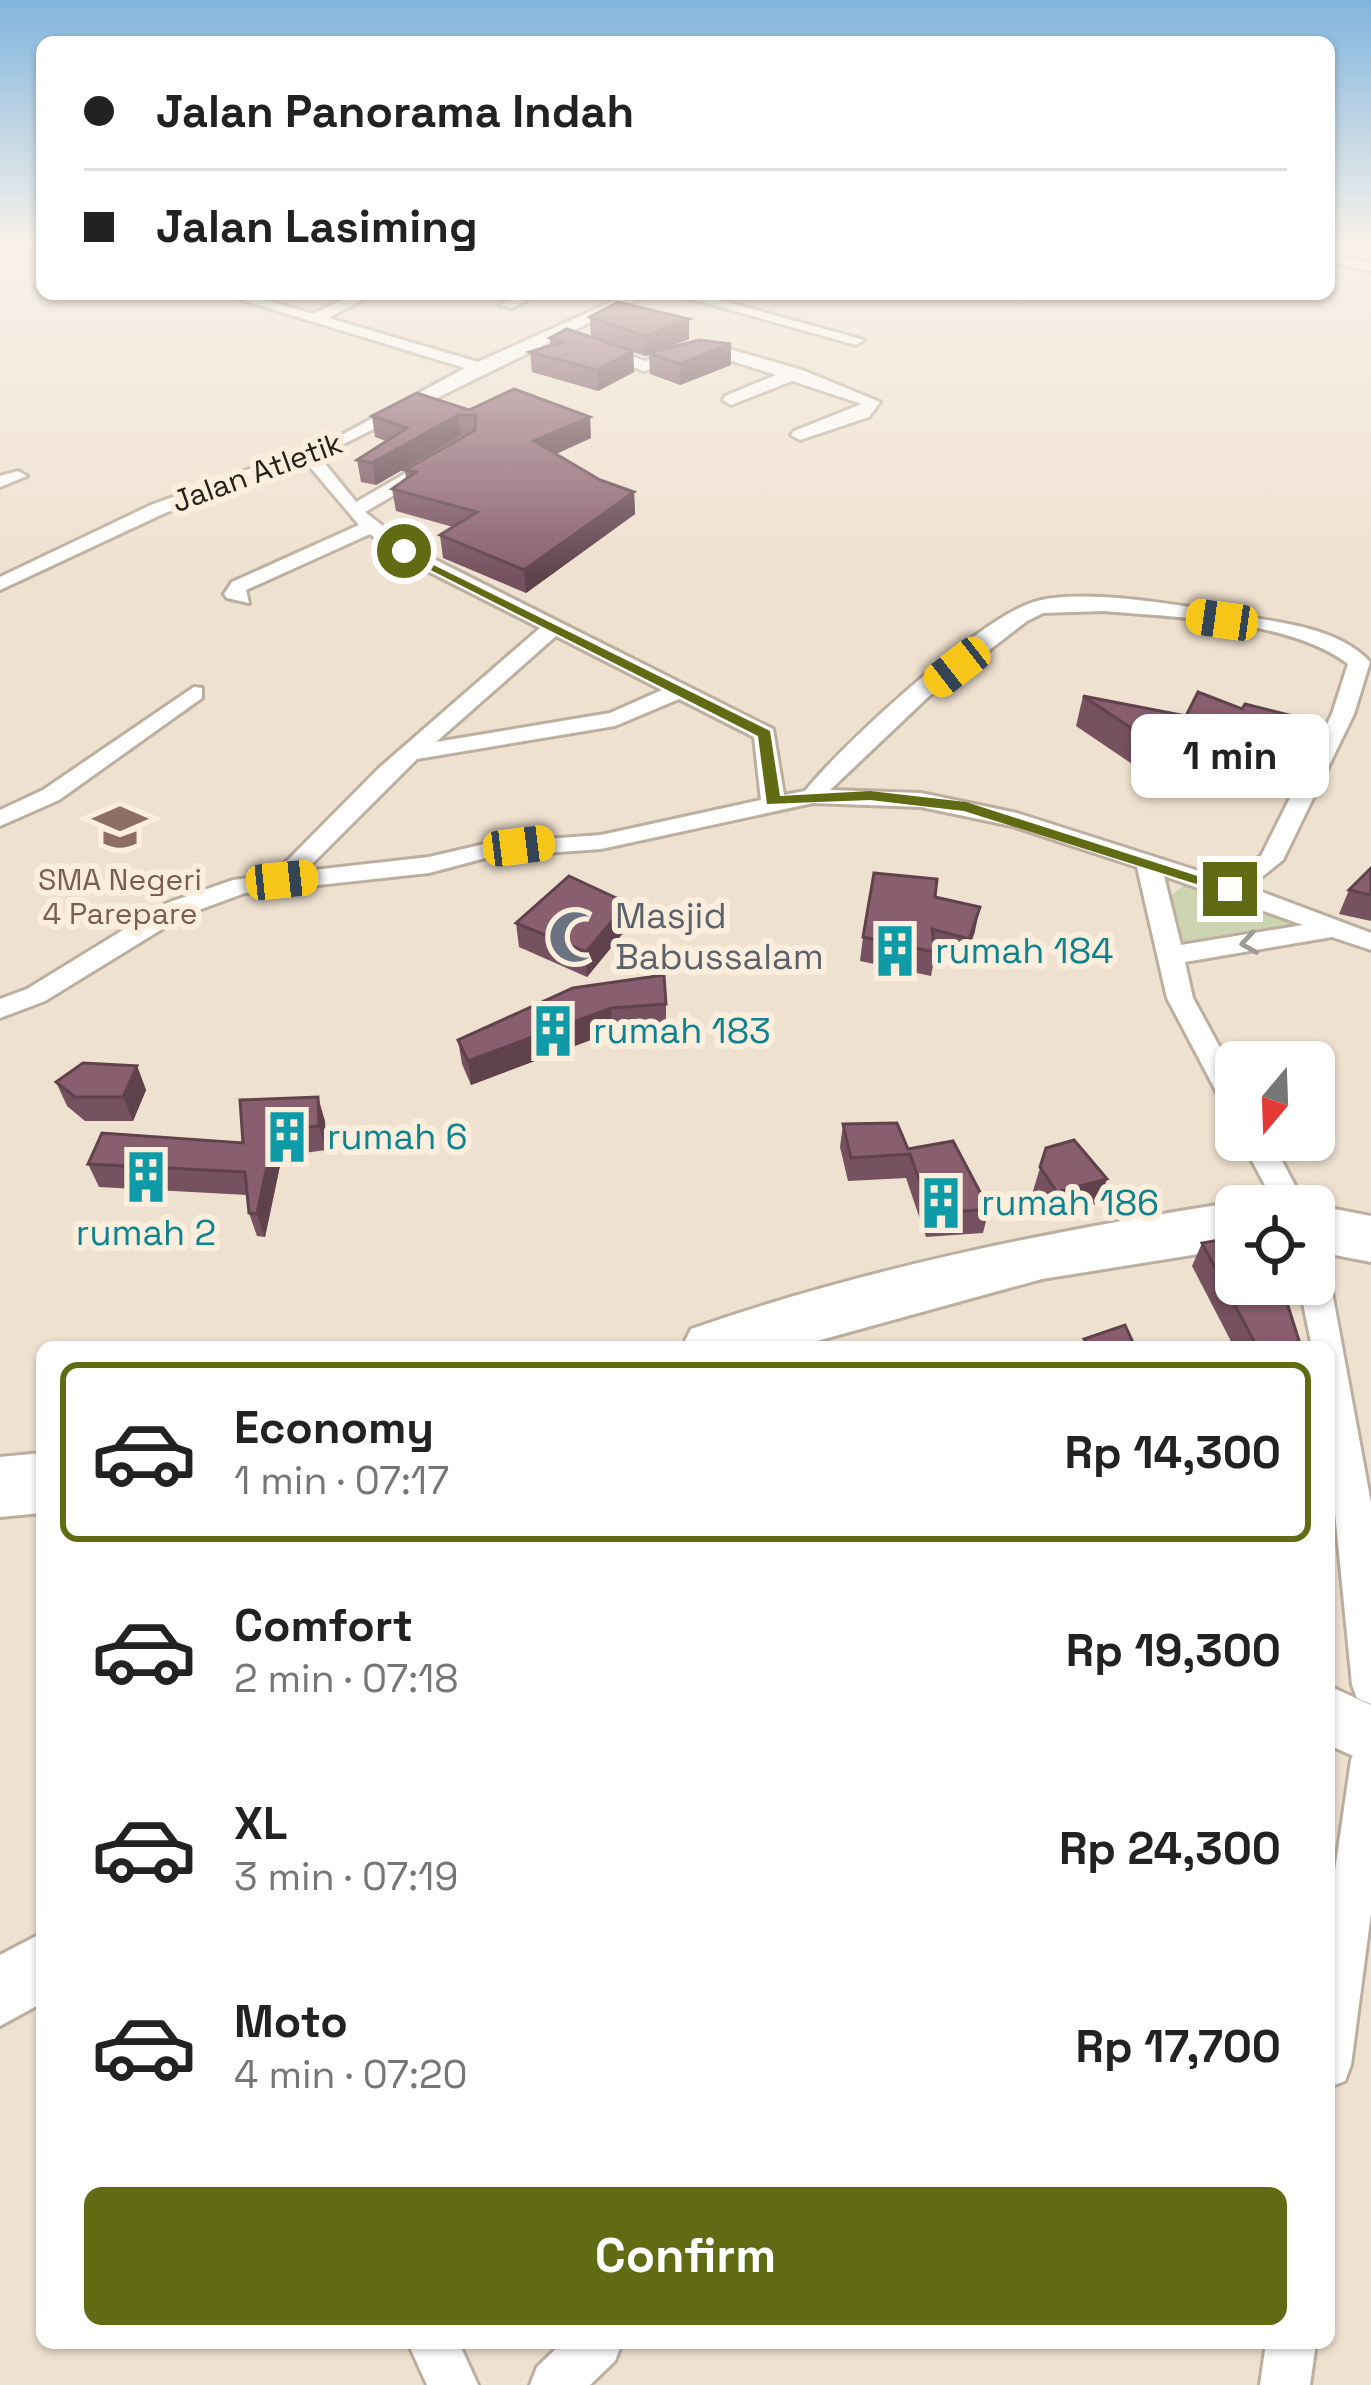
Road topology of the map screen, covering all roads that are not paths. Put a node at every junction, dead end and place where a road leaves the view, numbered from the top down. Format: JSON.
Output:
{"nodes":[{"id":1,"x":436,"y":354,"type":"edge"},
{"id":2,"x":511,"y":354,"type":"edge"},
{"id":3,"x":611,"y":354,"type":"edge"},
{"id":4,"x":692,"y":354,"type":"edge"},
{"id":5,"x":719,"y":354,"type":"edge"},
{"id":6,"x":479,"y":368,"type":"junction"},
{"id":7,"x":796,"y":373,"type":"junction"},
{"id":8,"x":731,"y":400,"type":"dead end"},
{"id":9,"x":800,"y":435,"type":"dead end"},
{"id":10,"x":309,"y":455,"type":"junction"},
{"id":11,"x":450,"y":455,"type":"edge"},
{"id":12,"x":353,"y":511,"type":"junction"},
{"id":13,"x":370,"y":527,"type":"junction"},
{"id":14,"x":0,"y":584,"type":"edge"},
{"id":15,"x":242,"y":599,"type":"dead end"},
{"id":16,"x":552,"y":629,"type":"junction"},
{"id":17,"x":678,"y":691,"type":"junction"},
{"id":18,"x":194,"y":694,"type":"dead end"},
{"id":19,"x":409,"y":753,"type":"junction"},
{"id":20,"x":813,"y":796,"type":"junction"},
{"id":21,"x":772,"y":801,"type":"junction"},
{"id":22,"x":0,"y":820,"type":"edge"},
{"id":23,"x":1148,"y":861,"type":"junction"},
{"id":24,"x":282,"y":880,"type":"junction"},
{"id":25,"x":1230,"y":889,"type":"junction"},
{"id":26,"x":1331,"y":929,"type":"junction"},
{"id":27,"x":1371,"y":942,"type":"edge"},
{"id":28,"x":1167,"y":956,"type":"junction"},
{"id":29,"x":0,"y":1009,"type":"edge"},
{"id":30,"x":1215,"y":1064,"type":"edge"},
{"id":31,"x":1215,"y":1228,"type":"edge"},
{"id":32,"x":1335,"y":1232,"type":"edge"},
{"id":33,"x":1371,"y":1239,"type":"edge"},
{"id":34,"x":1319,"y":1305,"type":"edge"},
{"id":35,"x":733,"y":1341,"type":"edge"},
{"id":36,"x":1328,"y":1341,"type":"edge"},
{"id":37,"x":1335,"y":1373,"type":"edge"},
{"id":38,"x":36,"y":1484,"type":"edge"},
{"id":39,"x":0,"y":1487,"type":"edge"},
{"id":40,"x":1371,"y":1685,"type":"edge"},
{"id":41,"x":1335,"y":1717,"type":"edge"},
{"id":42,"x":1371,"y":1735,"type":"edge"},
{"id":43,"x":1371,"y":1760,"type":"edge"},
{"id":44,"x":36,"y":1969,"type":"edge"},
{"id":45,"x":0,"y":1993,"type":"edge"},
{"id":46,"x":1335,"y":2021,"type":"edge"},
{"id":47,"x":436,"y":2349,"type":"edge"},
{"id":48,"x":591,"y":2349,"type":"edge"},
{"id":49,"x":1290,"y":2349,"type":"edge"},
{"id":50,"x":452,"y":2385,"type":"edge"},
{"id":51,"x":555,"y":2385,"type":"edge"},
{"id":52,"x":1285,"y":2385,"type":"edge"}],
"edges":[{"from":1,"to":6,"type":"street"},
{"from":2,"to":6,"type":"street","name":"Jalan Atletik"},
{"from":3,"to":4,"type":"street"},
{"from":5,"to":7,"type":"street"},
{"from":6,"to":10,"type":"street","name":"Jalan Atletik"},
{"from":7,"to":8,"type":"street"},
{"from":7,"to":9,"type":"street"},
{"from":10,"to":12,"type":"street"},
{"from":10,"to":14,"type":"street","name":"Jalan Atletik"},
{"from":11,"to":12,"type":"street"},
{"from":12,"to":13,"type":"street"},
{"from":13,"to":15,"type":"street"},
{"from":13,"to":16,"type":"street"},
{"from":16,"to":17,"type":"street"},
{"from":16,"to":19,"type":"street"},
{"from":17,"to":19,"type":"street"},
{"from":17,"to":21,"type":"street"},
{"from":18,"to":22,"type":"street"},
{"from":19,"to":24,"type":"street"},
{"from":20,"to":21,"type":"street"},
{"from":20,"to":23,"type":"street"},
{"from":20,"to":25,"type":"street"},
{"from":21,"to":24,"type":"street"},
{"from":23,"to":25,"type":"street"},
{"from":23,"to":28,"type":"street"},
{"from":24,"to":29,"type":"street"},
{"from":25,"to":26,"type":"street"},
{"from":26,"to":27,"type":"street"},
{"from":26,"to":28,"type":"street","one_way":true},
{"from":28,"to":30,"type":"street"},
{"from":31,"to":35,"type":"highway"},
{"from":32,"to":33,"type":"highway"},
{"from":34,"to":36,"type":"street"},
{"from":37,"to":40,"type":"street"},
{"from":38,"to":39,"type":"highway"},
{"from":41,"to":42,"type":"main road"},
{"from":43,"to":46,"type":"street"},
{"from":44,"to":45,"type":"main road"},
{"from":47,"to":50,"type":"street"},
{"from":48,"to":51,"type":"street"},
{"from":49,"to":52,"type":"street"}]}
